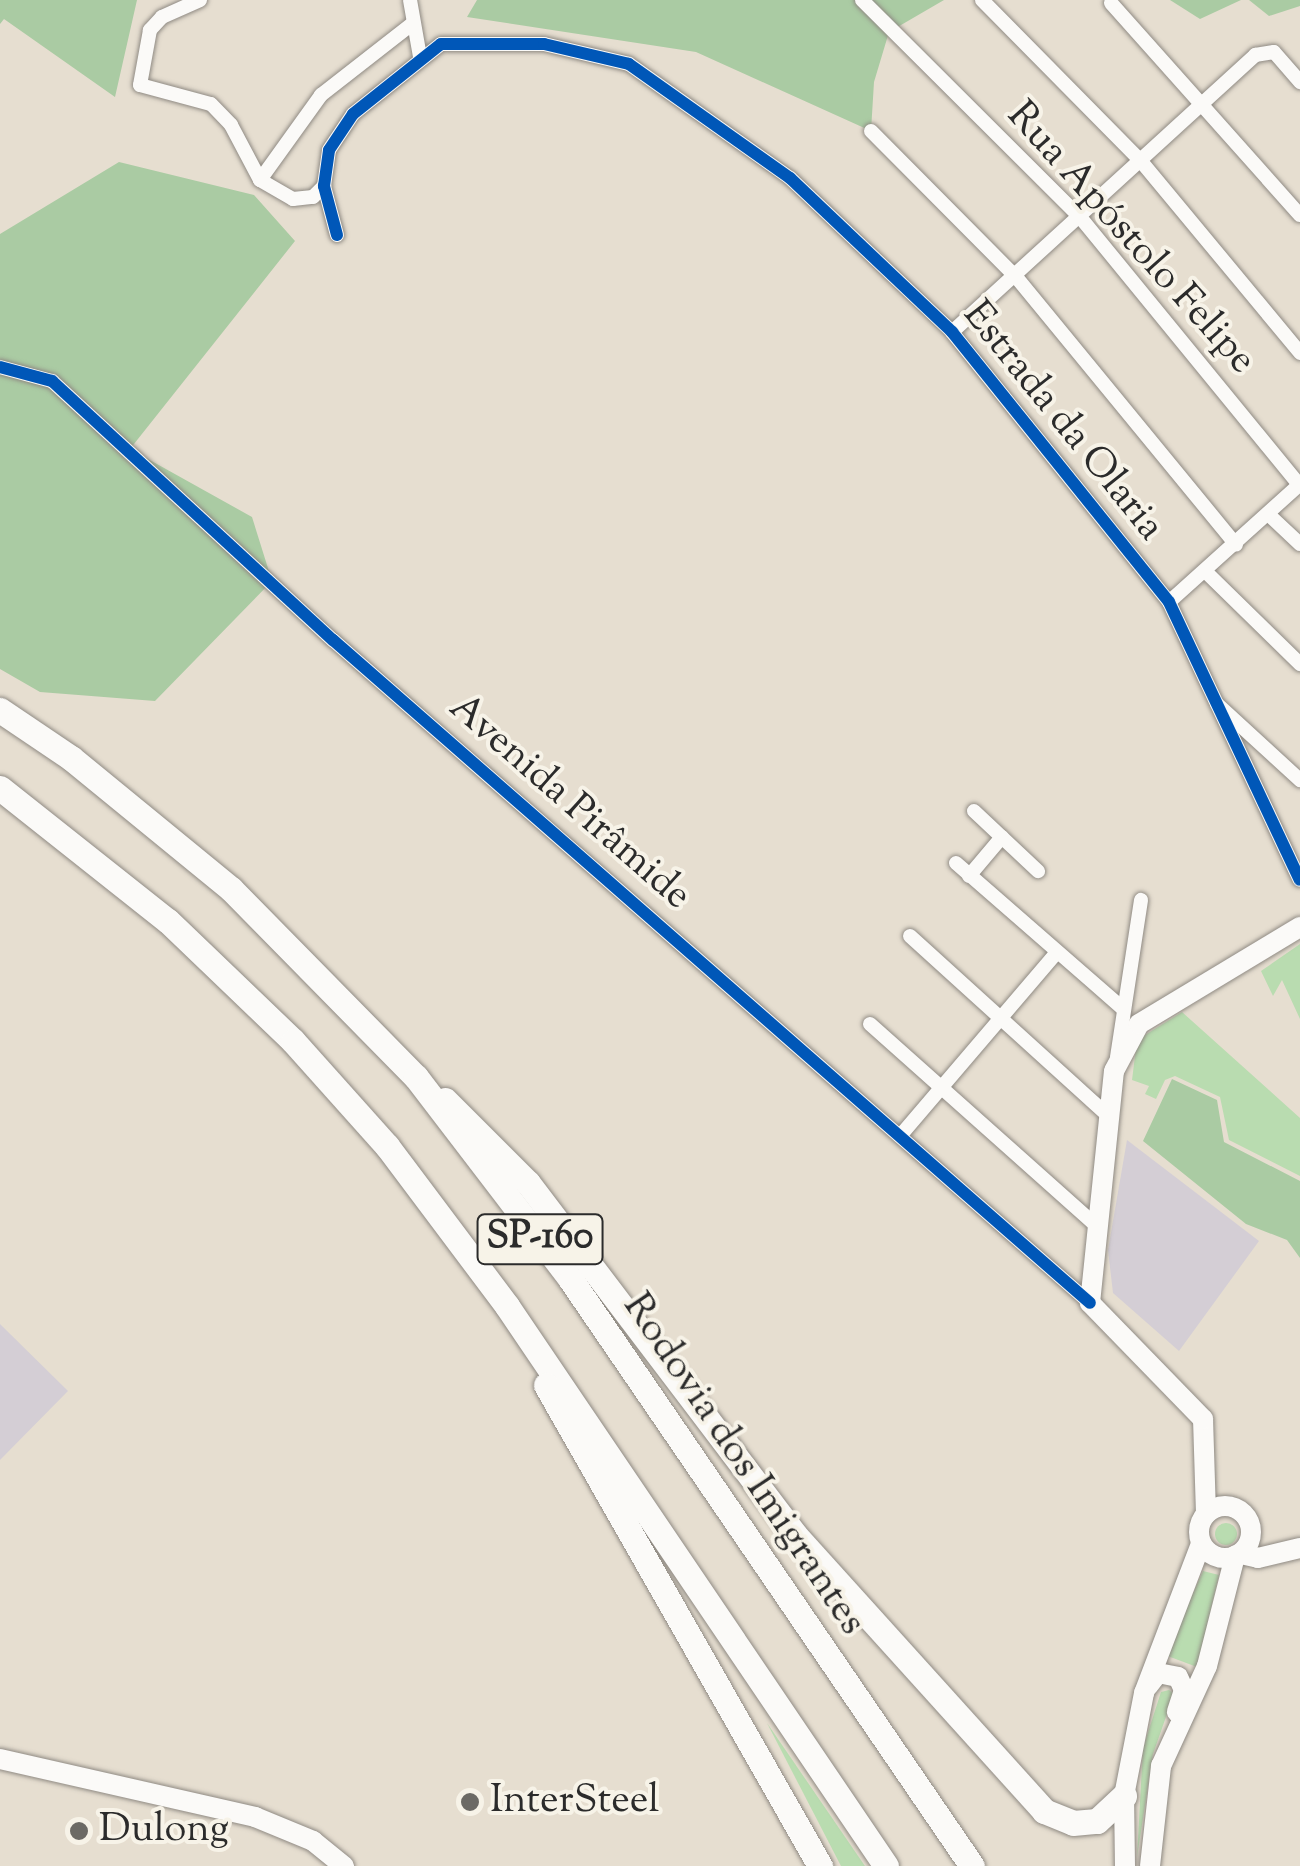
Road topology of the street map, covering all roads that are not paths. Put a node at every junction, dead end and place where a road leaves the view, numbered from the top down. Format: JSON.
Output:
{"nodes":[{"id":1,"x":200,"y":0,"type":"edge"},
{"id":2,"x":410,"y":0,"type":"edge"},
{"id":3,"x":862,"y":0,"type":"edge"},
{"id":4,"x":982,"y":0,"type":"edge"},
{"id":5,"x":1112,"y":3,"type":"dead end"},
{"id":6,"x":412,"y":24,"type":"junction"},
{"id":7,"x":420,"y":57,"type":"junction"},
{"id":8,"x":1300,"y":82,"type":"edge"},
{"id":9,"x":1203,"y":101,"type":"junction"},
{"id":10,"x":871,"y":132,"type":"dead end"},
{"id":11,"x":1140,"y":160,"type":"junction"},
{"id":12,"x":260,"y":180,"type":"junction"},
{"id":13,"x":324,"y":186,"type":"junction"},
{"id":14,"x":1300,"y":214,"type":"edge"},
{"id":15,"x":1080,"y":218,"type":"junction"},
{"id":16,"x":336,"y":235,"type":"dead end"},
{"id":17,"x":1017,"y":278,"type":"junction"},
{"id":18,"x":952,"y":332,"type":"junction"},
{"id":19,"x":1300,"y":353,"type":"edge"},
{"id":20,"x":0,"y":367,"type":"edge"},
{"id":21,"x":1300,"y":485,"type":"edge"},
{"id":22,"x":1268,"y":514,"type":"junction"},
{"id":23,"x":1300,"y":544,"type":"edge"},
{"id":24,"x":1236,"y":545,"type":"junction"},
{"id":25,"x":1206,"y":572,"type":"junction"},
{"id":26,"x":1169,"y":602,"type":"junction"},
{"id":27,"x":1300,"y":664,"type":"edge"},
{"id":28,"x":1213,"y":700,"type":"junction"},
{"id":29,"x":0,"y":710,"type":"edge"},
{"id":30,"x":1300,"y":780,"type":"edge"},
{"id":31,"x":0,"y":788,"type":"edge"},
{"id":32,"x":974,"y":811,"type":"dead end"},
{"id":33,"x":1002,"y":837,"type":"junction"},
{"id":34,"x":956,"y":863,"type":"dead end"},
{"id":35,"x":1038,"y":871,"type":"dead end"},
{"id":36,"x":969,"y":876,"type":"junction"},
{"id":37,"x":1300,"y":880,"type":"edge"},
{"id":38,"x":1141,"y":900,"type":"dead end"},
{"id":39,"x":1300,"y":926,"type":"edge"},
{"id":40,"x":910,"y":936,"type":"dead end"},
{"id":41,"x":1057,"y":952,"type":"junction"},
{"id":42,"x":1128,"y":981,"type":"junction"},
{"id":43,"x":1122,"y":1008,"type":"junction"},
{"id":44,"x":1156,"y":1012,"type":"junction"},
{"id":45,"x":998,"y":1020,"type":"junction"},
{"id":46,"x":870,"y":1024,"type":"dead end"},
{"id":47,"x":1117,"y":1059,"type":"junction"},
{"id":48,"x":416,"y":1078,"type":"junction"},
{"id":49,"x":942,"y":1087,"type":"junction"},
{"id":50,"x":1111,"y":1118,"type":"junction"},
{"id":51,"x":900,"y":1136,"type":"junction"},
{"id":52,"x":1099,"y":1228,"type":"junction"},
{"id":53,"x":1090,"y":1304,"type":"junction"},
{"id":54,"x":541,"y":1356,"type":"junction"},
{"id":55,"x":1216,"y":1510,"type":"junction"},
{"id":56,"x":1201,"y":1544,"type":"junction"},
{"id":57,"x":1295,"y":1548,"type":"edge"},
{"id":58,"x":1242,"y":1549,"type":"junction"},
{"id":59,"x":1144,"y":1692,"type":"junction"},
{"id":60,"x":0,"y":1760,"type":"edge"},
{"id":61,"x":1161,"y":1766,"type":"junction"},
{"id":62,"x":1124,"y":1796,"type":"junction"},
{"id":63,"x":344,"y":1866,"type":"edge"},
{"id":64,"x":820,"y":1866,"type":"edge"},
{"id":65,"x":886,"y":1866,"type":"edge"},
{"id":66,"x":972,"y":1866,"type":"edge"},
{"id":67,"x":1125,"y":1866,"type":"edge"},
{"id":68,"x":1150,"y":1866,"type":"edge"}],
"edges":[{"from":1,"to":12,"type":"street"},
{"from":2,"to":6,"type":"street"},
{"from":3,"to":15,"type":"street","name":"Rua Apóstolo Felipe"},
{"from":4,"to":11,"type":"street"},
{"from":5,"to":9,"type":"street"},
{"from":6,"to":7,"type":"street"},
{"from":6,"to":12,"type":"street"},
{"from":7,"to":13,"type":"street","name":"Estrada da Olaria"},
{"from":7,"to":18,"type":"street","name":"Estrada da Olaria"},
{"from":8,"to":9,"type":"street"},
{"from":9,"to":11,"type":"street"},
{"from":9,"to":14,"type":"street"},
{"from":10,"to":17,"type":"street"},
{"from":11,"to":15,"type":"street"},
{"from":11,"to":19,"type":"street"},
{"from":12,"to":13,"type":"street"},
{"from":13,"to":16,"type":"street","name":"Estrada da Olaria"},
{"from":15,"to":17,"type":"street"},
{"from":15,"to":21,"type":"street","name":"Rua Apóstolo Felipe"},
{"from":17,"to":18,"type":"street"},
{"from":17,"to":24,"type":"street"},
{"from":18,"to":26,"type":"street","name":"Estrada da Olaria"},
{"from":20,"to":51,"type":"street","name":"Avenida Pirâmide"},
{"from":21,"to":22,"type":"street"},
{"from":22,"to":23,"type":"street"},
{"from":22,"to":24,"type":"street"},
{"from":24,"to":25,"type":"street"},
{"from":25,"to":26,"type":"street"},
{"from":25,"to":27,"type":"street"},
{"from":26,"to":28,"type":"street","name":"Estrada da Olaria"},
{"from":28,"to":30,"type":"street"},
{"from":28,"to":37,"type":"street","name":"Estrada da Olaria"},
{"from":29,"to":48,"type":"highway","name":"Rodovia dos Imigrantes","number":"SP-160"},
{"from":31,"to":54,"type":"highway","number":"SP-160"},
{"from":32,"to":33,"type":"street"},
{"from":33,"to":35,"type":"street"},
{"from":33,"to":36,"type":"street"},
{"from":34,"to":36,"type":"street"},
{"from":36,"to":41,"type":"street"},
{"from":38,"to":42,"type":"street"},
{"from":39,"to":44,"type":"main road"},
{"from":40,"to":45,"type":"street"},
{"from":41,"to":43,"type":"street"},
{"from":41,"to":45,"type":"street"},
{"from":42,"to":43,"type":"street"},
{"from":42,"to":44,"type":"street"},
{"from":43,"to":47,"type":"street"},
{"from":44,"to":47,"type":"main road"},
{"from":45,"to":49,"type":"street"},
{"from":45,"to":50,"type":"street"},
{"from":46,"to":49,"type":"street"},
{"from":47,"to":50,"type":"main road"},
{"from":48,"to":62,"type":"highway"},
{"from":48,"to":66,"type":"highway","name":"Rodovia dos Imigrantes","number":"SP-160"},
{"from":49,"to":51,"type":"street"},
{"from":49,"to":52,"type":"street"},
{"from":50,"to":52,"type":"main road"},
{"from":51,"to":53,"type":"street","name":"Avenida Pirâmide"},
{"from":52,"to":53,"type":"main road"},
{"from":53,"to":55,"type":"main road"},
{"from":54,"to":64,"type":"highway"},
{"from":54,"to":65,"type":"highway","number":"SP-160"},
{"from":55,"to":56,"type":"main road"},
{"from":55,"to":58,"type":"main road"},
{"from":56,"to":58,"type":"main road"},
{"from":56,"to":59,"type":"main road"},
{"from":57,"to":58,"type":"main road"},
{"from":58,"to":61,"type":"main road"},
{"from":59,"to":61,"type":"main road"},
{"from":59,"to":62,"type":"main road"},
{"from":60,"to":63,"type":"main road"},
{"from":61,"to":68,"type":"main road"},
{"from":62,"to":67,"type":"main road"}]}
